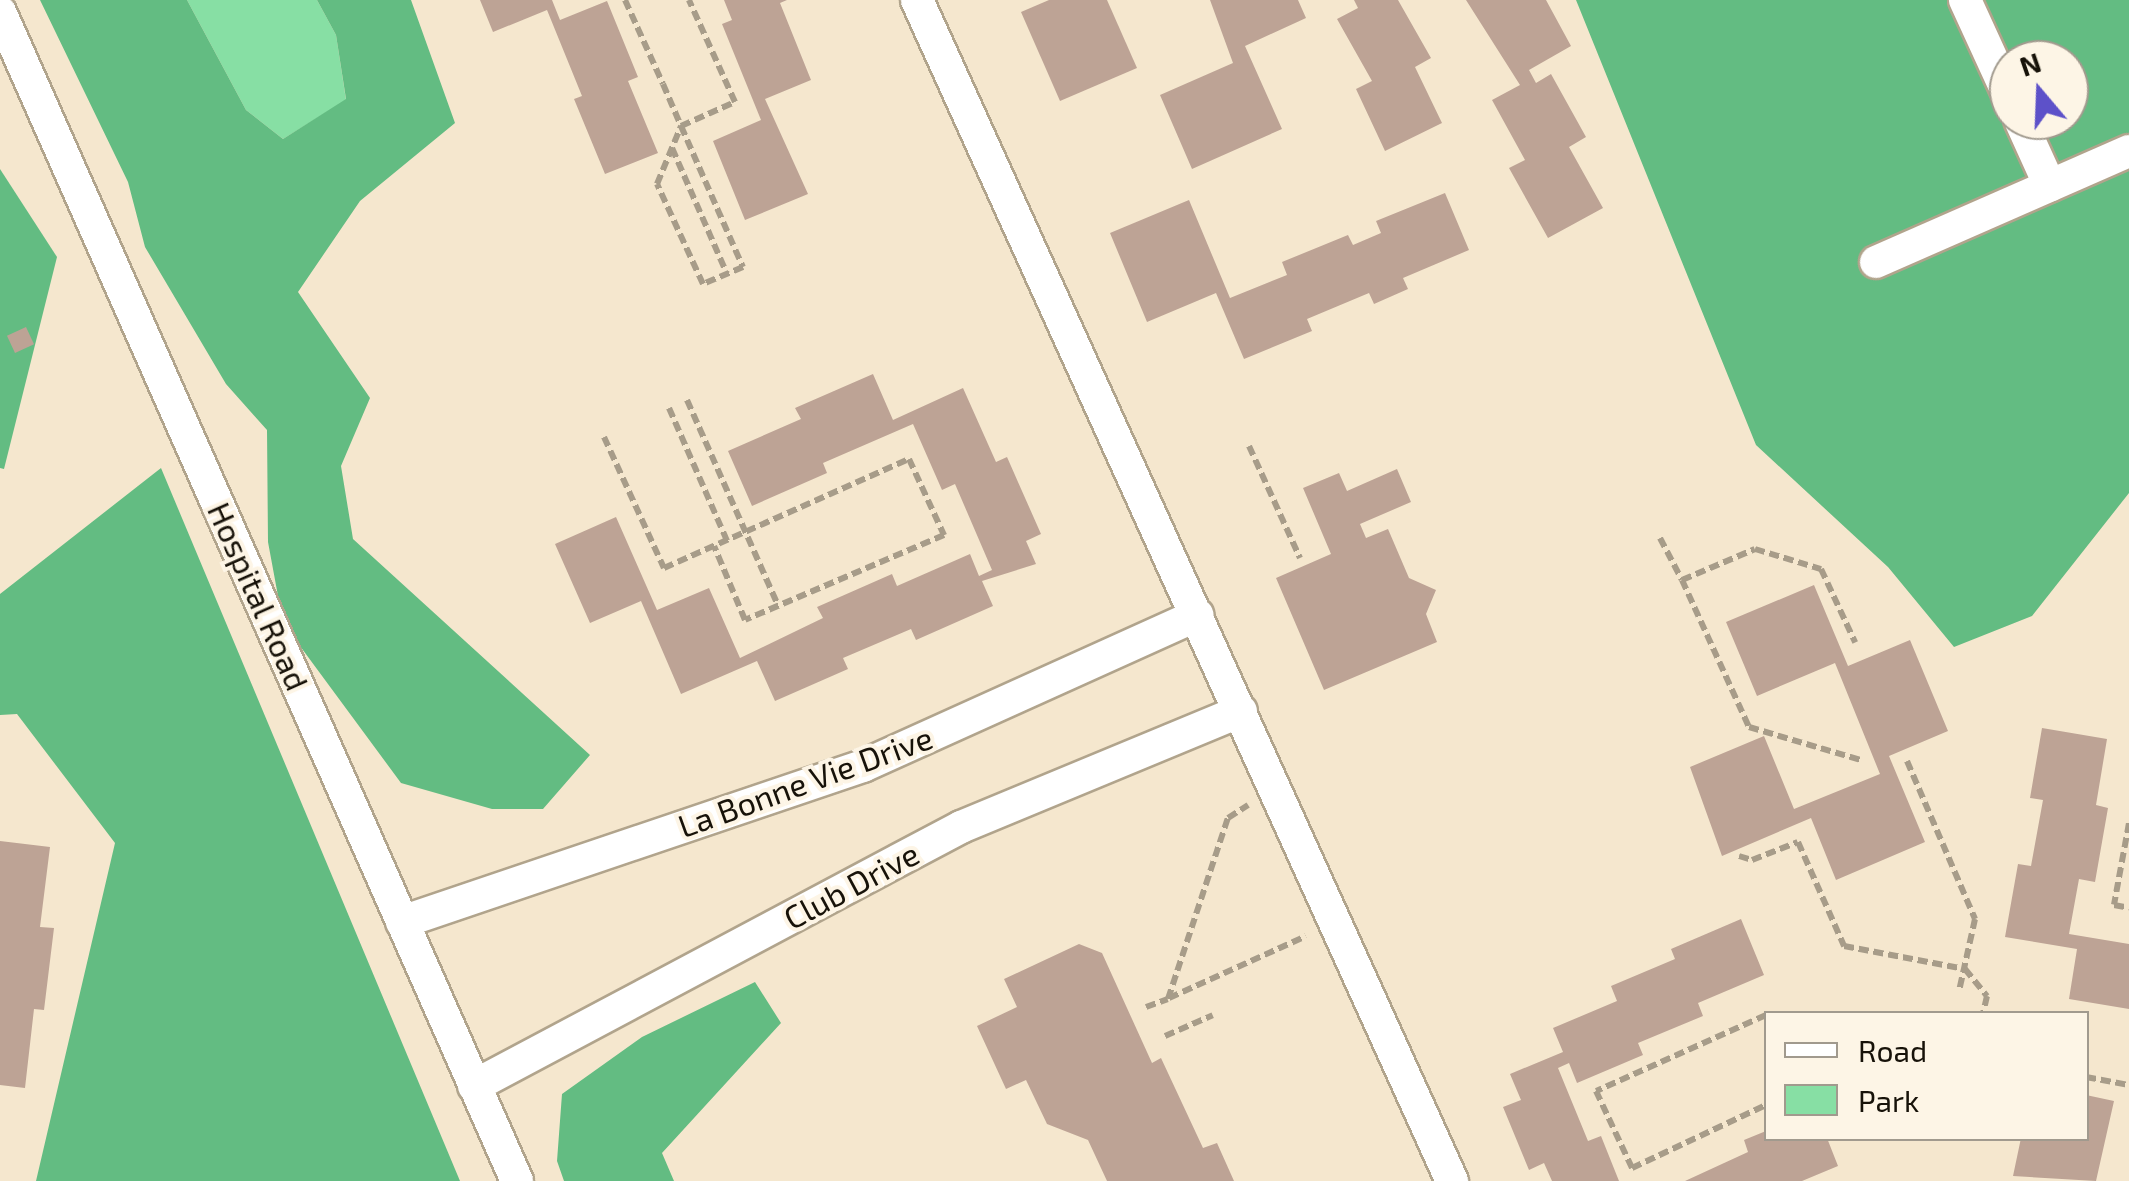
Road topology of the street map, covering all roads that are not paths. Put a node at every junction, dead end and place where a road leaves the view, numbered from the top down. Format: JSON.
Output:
{"nodes":[{"id":1,"x":917,"y":0,"type":"edge"},
{"id":2,"x":1966,"y":0,"type":"edge"},
{"id":3,"x":0,"y":12,"type":"edge"},
{"id":4,"x":1989,"y":51,"type":"edge"},
{"id":5,"x":2029,"y":140,"type":"edge"},
{"id":6,"x":2129,"y":151,"type":"edge"},
{"id":7,"x":2050,"y":186,"type":"junction"},
{"id":8,"x":1876,"y":262,"type":"dead end"},
{"id":9,"x":1198,"y":614,"type":"junction"},
{"id":10,"x":1241,"y":711,"type":"junction"},
{"id":11,"x":402,"y":922,"type":"junction"},
{"id":12,"x":474,"y":1086,"type":"junction"},
{"id":13,"x":517,"y":1181,"type":"edge"},
{"id":14,"x":1452,"y":1181,"type":"edge"}],
"edges":[{"from":1,"to":9,"type":"street"},
{"from":2,"to":4,"type":"street"},
{"from":3,"to":11,"type":"street","name":"Hospital Road"},
{"from":5,"to":7,"type":"street"},
{"from":6,"to":7,"type":"street"},
{"from":7,"to":8,"type":"street"},
{"from":9,"to":10,"type":"street"},
{"from":9,"to":11,"type":"street","name":"La Bonne Vie Drive"},
{"from":10,"to":12,"type":"street","name":"Club Drive"},
{"from":10,"to":14,"type":"street"},
{"from":11,"to":12,"type":"street","name":"Hospital Road"},
{"from":12,"to":13,"type":"street","name":"Hospital Road"}]}
